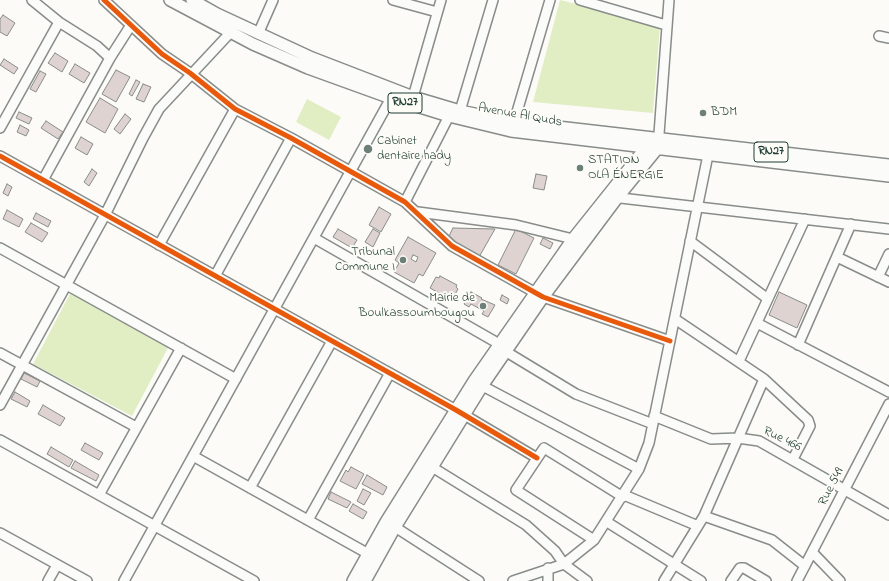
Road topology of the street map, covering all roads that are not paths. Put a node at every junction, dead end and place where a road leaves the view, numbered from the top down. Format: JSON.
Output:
{"nodes":[{"id":1,"x":32,"y":0,"type":"edge"},
{"id":2,"x":104,"y":0,"type":"edge"},
{"id":3,"x":170,"y":0,"type":"edge"},
{"id":4,"x":192,"y":0,"type":"edge"},
{"id":5,"x":273,"y":0,"type":"edge"},
{"id":6,"x":393,"y":0,"type":"edge"},
{"id":7,"x":441,"y":0,"type":"edge"},
{"id":8,"x":494,"y":0,"type":"edge"},
{"id":9,"x":550,"y":0,"type":"edge"},
{"id":10,"x":580,"y":0,"type":"edge"},
{"id":11,"x":669,"y":0,"type":"edge"},
{"id":12,"x":437,"y":12,"type":"junction"},
{"id":13,"x":59,"y":22,"type":"junction"},
{"id":14,"x":130,"y":25,"type":"junction"},
{"id":15,"x":666,"y":25,"type":"junction"},
{"id":16,"x":230,"y":33,"type":"junction"},
{"id":17,"x":258,"y":34,"type":"junction"},
{"id":18,"x":879,"y":36,"type":"dead end"},
{"id":19,"x":889,"y":38,"type":"edge"},
{"id":20,"x":110,"y":58,"type":"junction"},
{"id":21,"x":190,"y":73,"type":"junction"},
{"id":22,"x":413,"y":97,"type":"junction"},
{"id":23,"x":391,"y":98,"type":"junction"},
{"id":24,"x":234,"y":109,"type":"junction"},
{"id":25,"x":460,"y":111,"type":"junction"},
{"id":26,"x":448,"y":116,"type":"junction"},
{"id":27,"x":514,"y":122,"type":"junction"},
{"id":28,"x":0,"y":128,"type":"edge"},
{"id":29,"x":291,"y":138,"type":"junction"},
{"id":30,"x":657,"y":140,"type":"junction"},
{"id":31,"x":644,"y":148,"type":"junction"},
{"id":32,"x":708,"y":155,"type":"junction"},
{"id":33,"x":0,"y":156,"type":"edge"},
{"id":34,"x":889,"y":165,"type":"edge"},
{"id":35,"x":351,"y":171,"type":"junction"},
{"id":36,"x":889,"y":176,"type":"edge"},
{"id":37,"x":43,"y":180,"type":"junction"},
{"id":38,"x":611,"y":197,"type":"junction"},
{"id":39,"x":405,"y":202,"type":"junction"},
{"id":40,"x":697,"y":207,"type":"junction"},
{"id":41,"x":418,"y":212,"type":"junction"},
{"id":42,"x":105,"y":215,"type":"junction"},
{"id":43,"x":805,"y":219,"type":"junction"},
{"id":44,"x":851,"y":224,"type":"junction"},
{"id":45,"x":889,"y":229,"type":"edge"},
{"id":46,"x":314,"y":238,"type":"junction"},
{"id":47,"x":573,"y":239,"type":"junction"},
{"id":48,"x":690,"y":241,"type":"junction"},
{"id":49,"x":159,"y":245,"type":"junction"},
{"id":50,"x":0,"y":248,"type":"edge"},
{"id":51,"x":889,"y":254,"type":"edge"},
{"id":52,"x":837,"y":257,"type":"junction"},
{"id":53,"x":215,"y":276,"type":"junction"},
{"id":54,"x":878,"y":277,"type":"junction"},
{"id":55,"x":889,"y":282,"type":"edge"},
{"id":56,"x":67,"y":284,"type":"junction"},
{"id":57,"x":538,"y":295,"type":"junction"},
{"id":58,"x":768,"y":299,"type":"junction"},
{"id":59,"x":275,"y":309,"type":"junction"},
{"id":60,"x":675,"y":319,"type":"junction"},
{"id":61,"x":757,"y":323,"type":"junction"},
{"id":62,"x":332,"y":341,"type":"junction"},
{"id":63,"x":670,"y":341,"type":"junction"},
{"id":64,"x":798,"y":345,"type":"junction"},
{"id":65,"x":499,"y":346,"type":"junction"},
{"id":66,"x":180,"y":348,"type":"junction"},
{"id":67,"x":0,"y":353,"type":"edge"},
{"id":68,"x":739,"y":361,"type":"junction"},
{"id":69,"x":22,"y":365,"type":"junction"},
{"id":70,"x":390,"y":373,"type":"junction"},
{"id":71,"x":236,"y":379,"type":"junction"},
{"id":72,"x":764,"y":379,"type":"junction"},
{"id":73,"x":478,"y":384,"type":"junction"},
{"id":74,"x":889,"y":392,"type":"edge"},
{"id":75,"x":889,"y":404,"type":"edge"},
{"id":76,"x":0,"y":405,"type":"edge"},
{"id":77,"x":460,"y":412,"type":"junction"},
{"id":78,"x":654,"y":420,"type":"junction"},
{"id":79,"x":136,"y":428,"type":"junction"},
{"id":80,"x":738,"y":438,"type":"junction"},
{"id":81,"x":0,"y":440,"type":"edge"},
{"id":82,"x":193,"y":456,"type":"junction"},
{"id":83,"x":537,"y":458,"type":"junction"},
{"id":84,"x":793,"y":459,"type":"junction"},
{"id":85,"x":432,"y":468,"type":"junction"},
{"id":86,"x":639,"y":469,"type":"junction"},
{"id":87,"x":250,"y":488,"type":"junction"},
{"id":88,"x":845,"y":489,"type":"junction"},
{"id":89,"x":99,"y":495,"type":"junction"},
{"id":90,"x":624,"y":496,"type":"junction"},
{"id":91,"x":889,"y":515,"type":"edge"},
{"id":92,"x":704,"y":516,"type":"junction"},
{"id":93,"x":308,"y":520,"type":"junction"},
{"id":94,"x":607,"y":522,"type":"junction"},
{"id":95,"x":154,"y":525,"type":"junction"},
{"id":96,"x":698,"y":526,"type":"junction"},
{"id":97,"x":395,"y":527,"type":"junction"},
{"id":98,"x":0,"y":533,"type":"edge"},
{"id":99,"x":594,"y":540,"type":"junction"},
{"id":100,"x":813,"y":553,"type":"junction"},
{"id":101,"x":373,"y":556,"type":"junction"},
{"id":102,"x":57,"y":564,"type":"junction"},
{"id":103,"x":564,"y":564,"type":"junction"},
{"id":104,"x":674,"y":564,"type":"junction"},
{"id":105,"x":805,"y":566,"type":"junction"},
{"id":106,"x":548,"y":568,"type":"junction"},
{"id":107,"x":48,"y":581,"type":"edge"},
{"id":108,"x":87,"y":581,"type":"edge"},
{"id":109,"x":124,"y":581,"type":"edge"},
{"id":110,"x":254,"y":581,"type":"edge"},
{"id":111,"x":353,"y":581,"type":"edge"},
{"id":112,"x":365,"y":581,"type":"edge"},
{"id":113,"x":479,"y":581,"type":"edge"},
{"id":114,"x":513,"y":581,"type":"edge"},
{"id":115,"x":548,"y":581,"type":"edge"},
{"id":116,"x":587,"y":581,"type":"edge"},
{"id":117,"x":664,"y":581,"type":"edge"},
{"id":118,"x":701,"y":581,"type":"edge"},
{"id":119,"x":731,"y":581,"type":"edge"},
{"id":120,"x":766,"y":581,"type":"edge"},
{"id":121,"x":797,"y":581,"type":"edge"},
{"id":122,"x":840,"y":581,"type":"edge"}],
"edges":[{"from":1,"to":13,"type":"street"},
{"from":2,"to":14,"type":"street"},
{"from":3,"to":16,"type":"main road","name":"Avenue Al Quds","number":"RN27"},
{"from":4,"to":17,"type":"main road","name":"Avenue Al Quds","number":"RN27"},
{"from":5,"to":17,"type":"street"},
{"from":6,"to":12,"type":"street"},
{"from":7,"to":12,"type":"street"},
{"from":8,"to":25,"type":"street"},
{"from":9,"to":27,"type":"street"},
{"from":10,"to":15,"type":"street"},
{"from":11,"to":15,"type":"street"},
{"from":12,"to":22,"type":"street"},
{"from":13,"to":20,"type":"street"},
{"from":13,"to":28,"type":"street"},
{"from":14,"to":20,"type":"street"},
{"from":14,"to":21,"type":"street"},
{"from":15,"to":30,"type":"street"},
{"from":16,"to":21,"type":"street"},
{"from":16,"to":23,"type":"main road","name":"Avenue Al Quds","number":"RN27"},
{"from":17,"to":22,"type":"main road","name":"Avenue Al Quds","number":"RN27"},
{"from":18,"to":19,"type":"street"},
{"from":20,"to":37,"type":"street"},
{"from":21,"to":24,"type":"street"},
{"from":21,"to":42,"type":"street"},
{"from":22,"to":25,"type":"main road","name":"Avenue Al Quds","number":"RN27"},
{"from":23,"to":26,"type":"main road","name":"Avenue Al Quds","number":"RN27"},
{"from":23,"to":35,"type":"street"},
{"from":24,"to":29,"type":"street"},
{"from":24,"to":49,"type":"street"},
{"from":25,"to":27,"type":"main road","name":"Avenue Al Quds","number":"RN27"},
{"from":26,"to":31,"type":"main road","name":"Avenue Al Quds","number":"RN27"},
{"from":26,"to":39,"type":"street"},
{"from":27,"to":30,"type":"main road","name":"Avenue Al Quds","number":"RN27"},
{"from":29,"to":35,"type":"street"},
{"from":29,"to":53,"type":"street"},
{"from":30,"to":31,"type":"main road","name":"Avenue Al Quds","number":"RN27"},
{"from":30,"to":32,"type":"main road","name":"Avenue Al Quds","number":"RN27"},
{"from":30,"to":34,"type":"main road","name":"Avenue Al Quds","number":"RN27"},
{"from":30,"to":38,"type":"main road"},
{"from":31,"to":38,"type":"main road"},
{"from":32,"to":36,"type":"main road","name":"Avenue Al Quds","number":"RN27"},
{"from":32,"to":40,"type":"street"},
{"from":33,"to":37,"type":"street"},
{"from":35,"to":39,"type":"street"},
{"from":35,"to":46,"type":"street"},
{"from":37,"to":42,"type":"street"},
{"from":38,"to":40,"type":"street"},
{"from":38,"to":47,"type":"main road"},
{"from":38,"to":57,"type":"main road"},
{"from":39,"to":41,"type":"street"},
{"from":40,"to":43,"type":"street"},
{"from":40,"to":48,"type":"street"},
{"from":41,"to":47,"type":"street"},
{"from":41,"to":57,"type":"street"},
{"from":42,"to":49,"type":"street"},
{"from":42,"to":56,"type":"street"},
{"from":43,"to":44,"type":"street"},
{"from":43,"to":58,"type":"street"},
{"from":44,"to":45,"type":"street"},
{"from":44,"to":52,"type":"street"},
{"from":46,"to":59,"type":"street"},
{"from":46,"to":65,"type":"street","name":"Rue 466"},
{"from":47,"to":57,"type":"main road"},
{"from":48,"to":58,"type":"street"},
{"from":48,"to":60,"type":"street"},
{"from":49,"to":53,"type":"street"},
{"from":50,"to":56,"type":"street"},
{"from":51,"to":54,"type":"street"},
{"from":52,"to":54,"type":"street"},
{"from":52,"to":64,"type":"street"},
{"from":53,"to":59,"type":"street"},
{"from":54,"to":55,"type":"street"},
{"from":56,"to":66,"type":"street"},
{"from":56,"to":69,"type":"street"},
{"from":57,"to":63,"type":"street"},
{"from":57,"to":65,"type":"main road"},
{"from":58,"to":61,"type":"street"},
{"from":59,"to":62,"type":"street"},
{"from":59,"to":71,"type":"street"},
{"from":60,"to":63,"type":"street"},
{"from":60,"to":68,"type":"street"},
{"from":61,"to":64,"type":"street"},
{"from":61,"to":68,"type":"street"},
{"from":62,"to":70,"type":"street"},
{"from":62,"to":87,"type":"street"},
{"from":63,"to":78,"type":"street"},
{"from":64,"to":74,"type":"street"},
{"from":65,"to":73,"type":"main road"},
{"from":65,"to":78,"type":"street","name":"Rue 466"},
{"from":66,"to":71,"type":"street"},
{"from":66,"to":79,"type":"street"},
{"from":67,"to":69,"type":"street"},
{"from":68,"to":72,"type":"street"},
{"from":69,"to":76,"type":"street"},
{"from":69,"to":79,"type":"street"},
{"from":70,"to":77,"type":"street"},
{"from":70,"to":93,"type":"street"},
{"from":71,"to":82,"type":"street"},
{"from":72,"to":80,"type":"street"},
{"from":72,"to":84,"type":"street"},
{"from":73,"to":77,"type":"main road"},
{"from":73,"to":86,"type":"street"},
{"from":75,"to":88,"type":"street","name":"Rue 549"},
{"from":77,"to":83,"type":"street"},
{"from":77,"to":85,"type":"main road"},
{"from":77,"to":101,"type":"main road"},
{"from":78,"to":80,"type":"street","name":"Rue 466"},
{"from":78,"to":86,"type":"street"},
{"from":79,"to":89,"type":"street"},
{"from":80,"to":84,"type":"street","name":"Rue 466"},
{"from":80,"to":92,"type":"street"},
{"from":81,"to":89,"type":"street"},
{"from":82,"to":87,"type":"street"},
{"from":82,"to":95,"type":"street"},
{"from":83,"to":90,"type":"street"},
{"from":83,"to":99,"type":"street"},
{"from":84,"to":88,"type":"street","name":"Rue 466"},
{"from":85,"to":97,"type":"main road"},
{"from":85,"to":103,"type":"street"},
{"from":86,"to":90,"type":"street"},
{"from":87,"to":93,"type":"street"},
{"from":88,"to":91,"type":"street","name":"Rue 466"},
{"from":88,"to":100,"type":"street","name":"Rue 549"},
{"from":89,"to":95,"type":"street"},
{"from":90,"to":94,"type":"street"},
{"from":90,"to":96,"type":"street"},
{"from":92,"to":96,"type":"street"},
{"from":92,"to":105,"type":"street"},
{"from":93,"to":101,"type":"street"},
{"from":94,"to":99,"type":"street"},
{"from":94,"to":104,"type":"street"},
{"from":95,"to":109,"type":"street"},
{"from":95,"to":110,"type":"street"},
{"from":96,"to":104,"type":"street"},
{"from":97,"to":101,"type":"main road"},
{"from":97,"to":113,"type":"street"},
{"from":98,"to":102,"type":"street"},
{"from":99,"to":103,"type":"street"},
{"from":100,"to":105,"type":"street","name":"Rue 549"},
{"from":100,"to":122,"type":"street"},
{"from":101,"to":111,"type":"main road"},
{"from":101,"to":112,"type":"main road"},
{"from":102,"to":107,"type":"street"},
{"from":102,"to":108,"type":"street"},
{"from":103,"to":106,"type":"street"},
{"from":103,"to":116,"type":"street"},
{"from":104,"to":117,"type":"street"},
{"from":104,"to":118,"type":"street"},
{"from":105,"to":121,"type":"street","name":"Rue 549"},
{"from":106,"to":114,"type":"street"},
{"from":106,"to":115,"type":"street"},
{"from":119,"to":120,"type":"street"}]}
